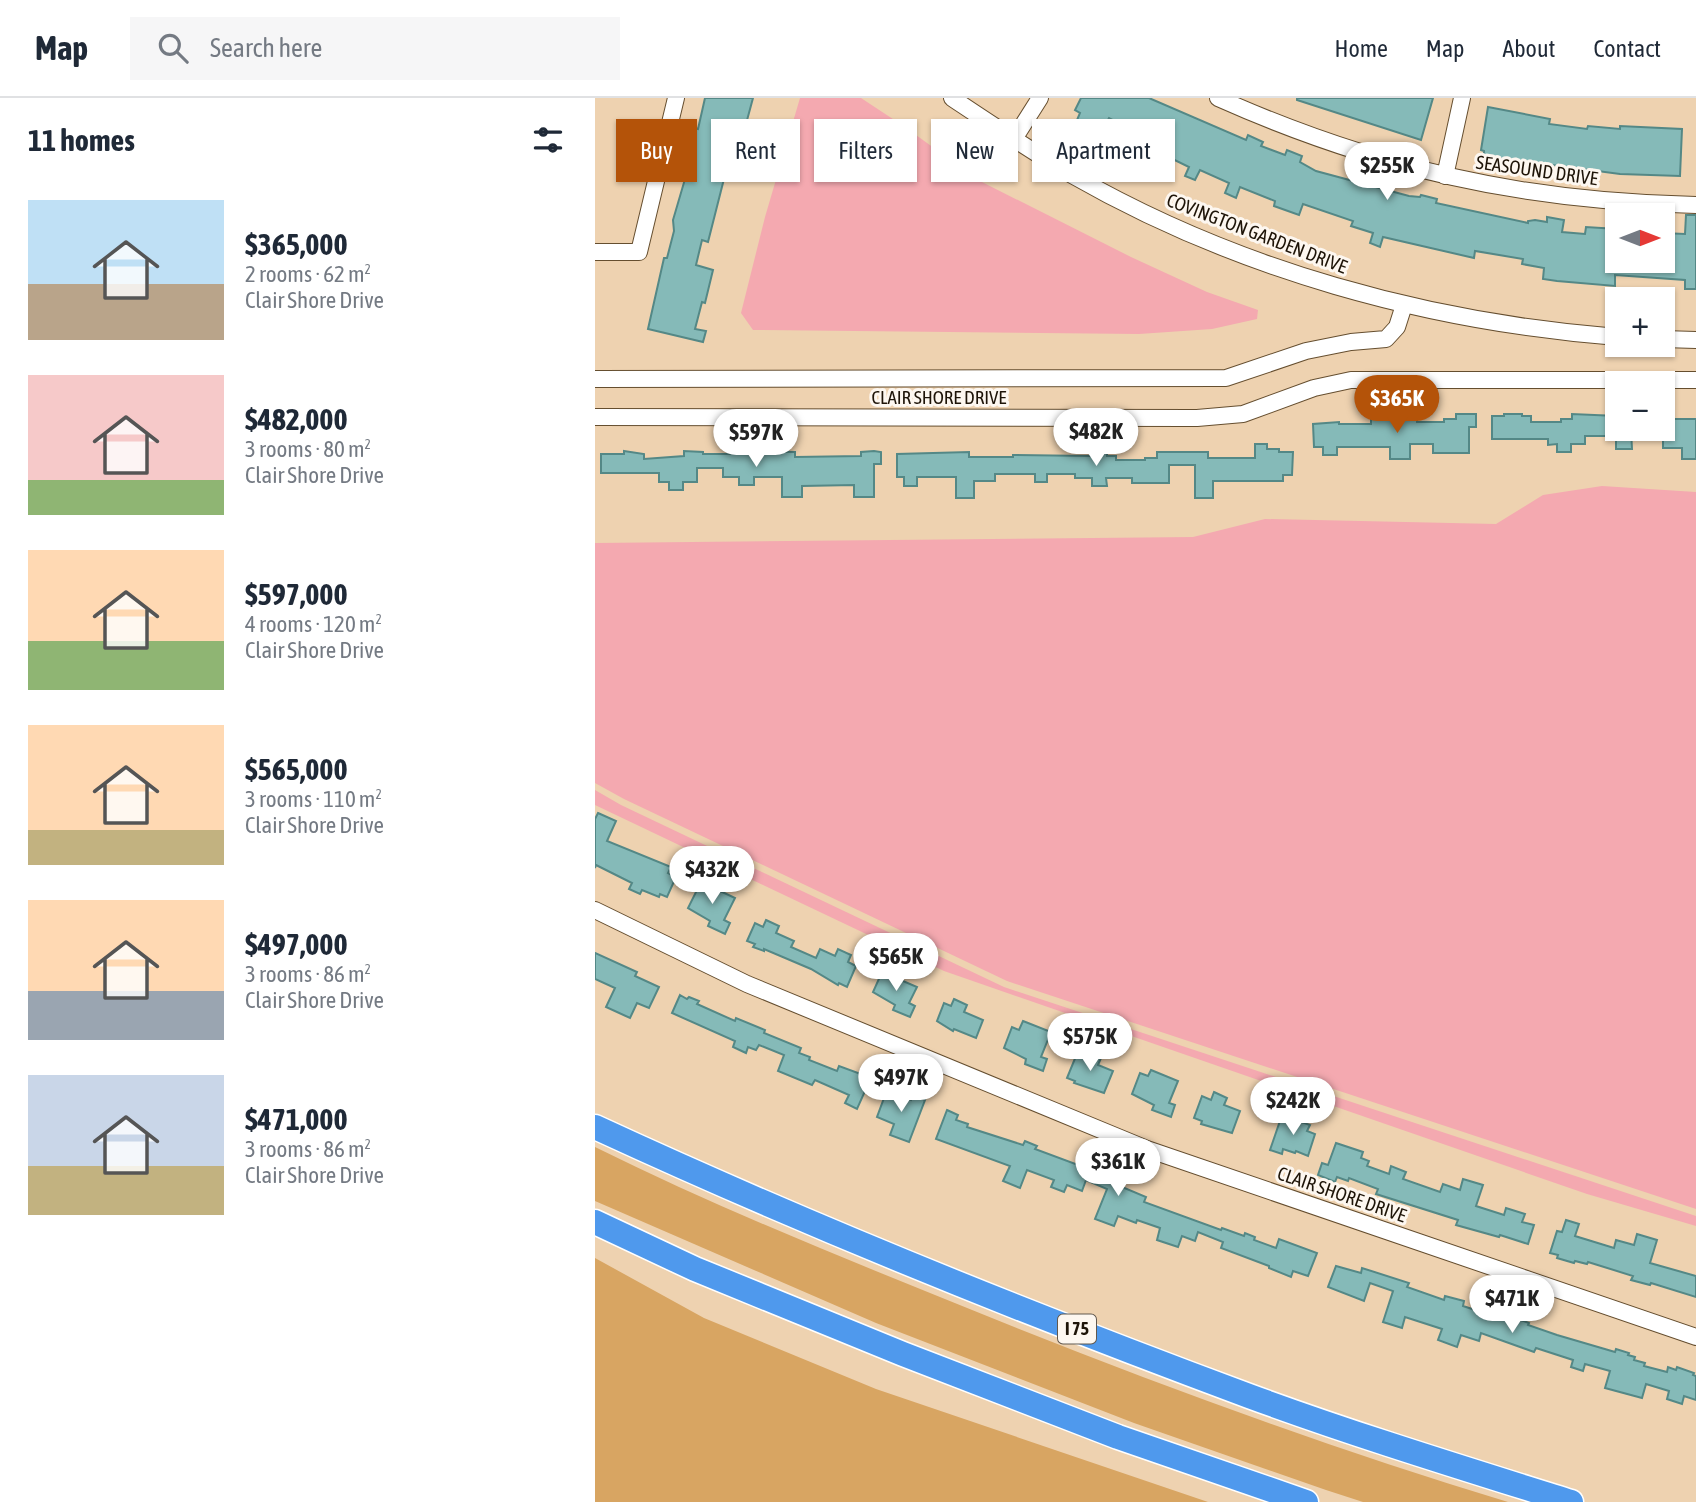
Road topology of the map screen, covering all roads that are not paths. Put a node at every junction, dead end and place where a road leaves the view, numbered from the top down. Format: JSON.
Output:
{"nodes":[{"id":1,"x":676,"y":98,"type":"edge"},
{"id":2,"x":951,"y":98,"type":"edge"},
{"id":3,"x":1040,"y":98,"type":"edge"},
{"id":4,"x":1218,"y":98,"type":"edge"},
{"id":5,"x":1462,"y":98,"type":"edge"},
{"id":6,"x":983,"y":119,"type":"edge"},
{"id":7,"x":1018,"y":133,"type":"edge"},
{"id":8,"x":1018,"y":141,"type":"edge"},
{"id":9,"x":1445,"y":176,"type":"junction"},
{"id":10,"x":1696,"y":205,"type":"edge"},
{"id":11,"x":595,"y":252,"type":"edge"},
{"id":12,"x":1404,"y":305,"type":"junction"},
{"id":13,"x":1605,"y":336,"type":"edge"},
{"id":14,"x":1675,"y":339,"type":"edge"},
{"id":15,"x":1696,"y":340,"type":"edge"},
{"id":16,"x":595,"y":379,"type":"edge"},
{"id":17,"x":1696,"y":380,"type":"edge"},
{"id":18,"x":595,"y":417,"type":"edge"},
{"id":19,"x":595,"y":910,"type":"edge"},
{"id":20,"x":595,"y":1127,"type":"edge"},
{"id":21,"x":595,"y":1222,"type":"edge"},
{"id":22,"x":1696,"y":1337,"type":"edge"},
{"id":23,"x":1305,"y":1502,"type":"edge"},
{"id":24,"x":1570,"y":1502,"type":"edge"}],
"edges":[{"from":1,"to":11,"type":"street"},
{"from":2,"to":6,"type":"street","name":"COVINGTON GARDEN DRIVE"},
{"from":3,"to":7,"type":"street"},
{"from":4,"to":9,"type":"street","name":"SEASOUND DRIVE"},
{"from":5,"to":9,"type":"street"},
{"from":8,"to":12,"type":"street","name":"COVINGTON GARDEN DRIVE"},
{"from":9,"to":10,"type":"street","name":"SEASOUND DRIVE"},
{"from":12,"to":13,"type":"street","name":"COVINGTON GARDEN DRIVE"},
{"from":12,"to":16,"type":"street"},
{"from":14,"to":15,"type":"street"},
{"from":17,"to":18,"type":"street","name":"CLAIR SHORE DRIVE"},
{"from":19,"to":22,"type":"street","name":"CLAIR SHORE DRIVE"},
{"from":20,"to":24,"type":"highway","number":"I 75"},
{"from":21,"to":23,"type":"highway"}]}
